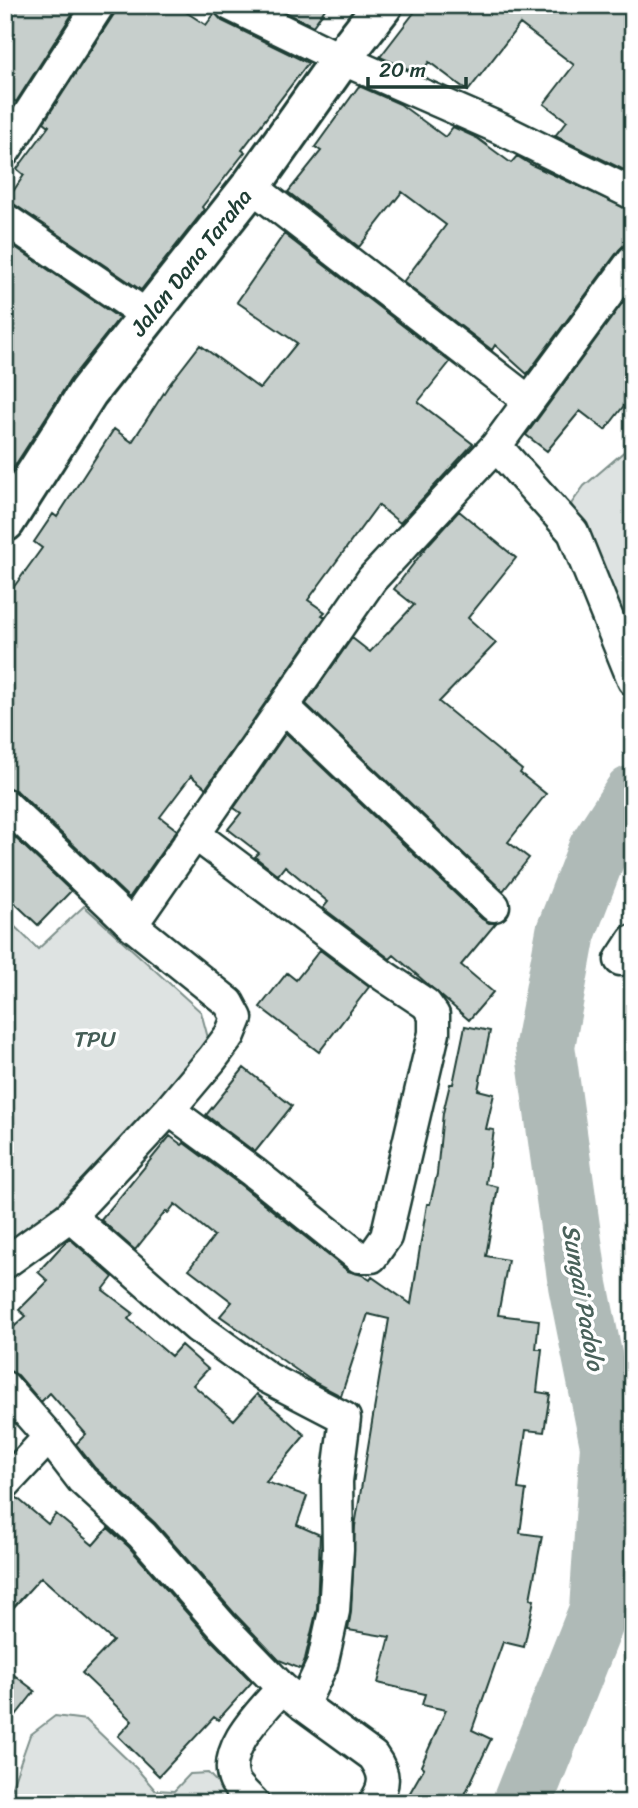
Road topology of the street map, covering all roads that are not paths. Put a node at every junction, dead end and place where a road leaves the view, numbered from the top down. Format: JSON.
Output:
{"nodes":[{"id":1,"x":99,"y":5,"type":"edge"},
{"id":2,"x":230,"y":5,"type":"edge"},
{"id":3,"x":383,"y":5,"type":"edge"},
{"id":4,"x":341,"y":59,"type":"junction"},
{"id":5,"x":5,"y":150,"type":"edge"},
{"id":6,"x":251,"y":186,"type":"junction"},
{"id":7,"x":633,"y":194,"type":"edge"},
{"id":8,"x":5,"y":219,"type":"edge"},
{"id":9,"x":633,"y":260,"type":"edge"},
{"id":10,"x":148,"y":316,"type":"junction"},
{"id":11,"x":529,"y":401,"type":"junction"},
{"id":12,"x":496,"y":446,"type":"junction"},
{"id":13,"x":5,"y":522,"type":"edge"},
{"id":14,"x":632,"y":674,"type":"edge"},
{"id":15,"x":284,"y":707,"type":"junction"},
{"id":16,"x":5,"y":804,"type":"edge"},
{"id":17,"x":196,"y":835,"type":"junction"},
{"id":18,"x":494,"y":905,"type":"dead end"},
{"id":19,"x":132,"y":925,"type":"junction"},
{"id":20,"x":169,"y":1110,"type":"junction"},
{"id":21,"x":70,"y":1216,"type":"junction"},
{"id":22,"x":5,"y":1263,"type":"edge"},
{"id":23,"x":5,"y":1387,"type":"edge"},
{"id":24,"x":49,"y":1437,"type":"junction"},
{"id":25,"x":5,"y":1485,"type":"edge"},
{"id":26,"x":293,"y":1696,"type":"junction"},
{"id":27,"x":254,"y":1803,"type":"edge"},
{"id":28,"x":374,"y":1803,"type":"edge"}],
"edges":[{"from":1,"to":5,"type":"street"},
{"from":2,"to":4,"type":"street"},
{"from":3,"to":4,"type":"street","name":"Jalan Dana Taraha"},
{"from":4,"to":6,"type":"street","name":"Jalan Dana Taraha"},
{"from":4,"to":7,"type":"street"},
{"from":6,"to":10,"type":"street","name":"Jalan Dana Taraha"},
{"from":6,"to":11,"type":"street"},
{"from":8,"to":10,"type":"street"},
{"from":9,"to":11,"type":"street"},
{"from":10,"to":13,"type":"street","name":"Jalan Dana Taraha"},
{"from":11,"to":12,"type":"street"},
{"from":12,"to":14,"type":"street"},
{"from":12,"to":15,"type":"street"},
{"from":15,"to":17,"type":"street"},
{"from":15,"to":18,"type":"street"},
{"from":16,"to":19,"type":"street"},
{"from":17,"to":19,"type":"street"},
{"from":17,"to":20,"type":"street"},
{"from":19,"to":20,"type":"street"},
{"from":20,"to":21,"type":"street"},
{"from":21,"to":22,"type":"street"},
{"from":21,"to":26,"type":"street"},
{"from":23,"to":24,"type":"street"},
{"from":24,"to":25,"type":"street"},
{"from":24,"to":26,"type":"street"},
{"from":26,"to":27,"type":"street"},
{"from":26,"to":28,"type":"street"}]}
